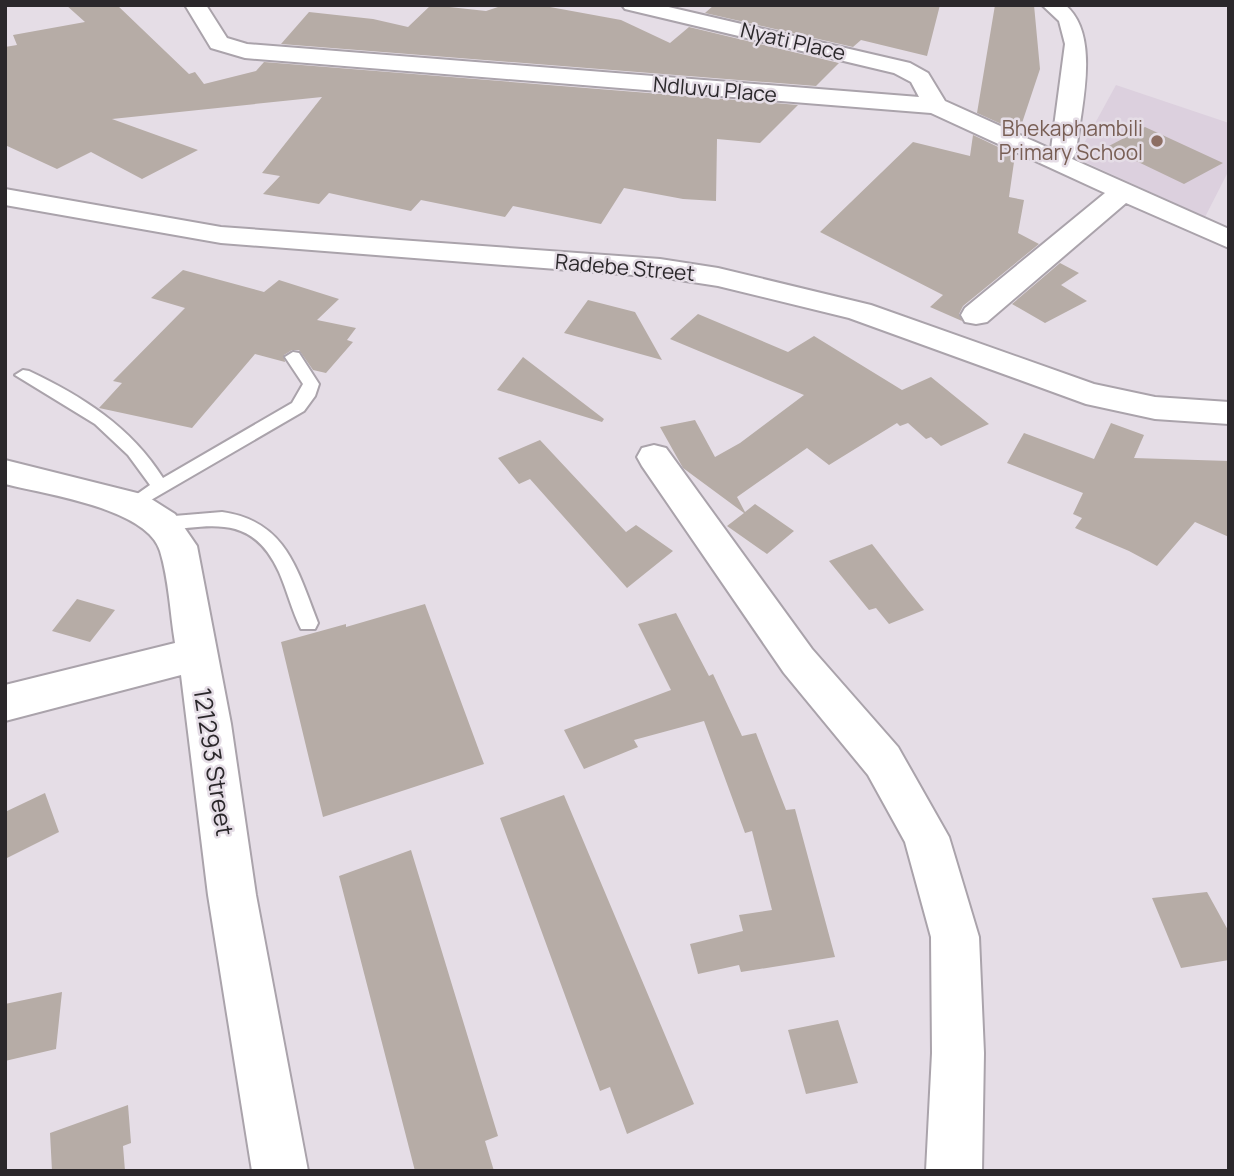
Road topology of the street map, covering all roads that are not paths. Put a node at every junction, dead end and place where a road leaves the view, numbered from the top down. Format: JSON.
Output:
{"nodes":[{"id":1,"x":195,"y":5,"type":"edge"},
{"id":2,"x":632,"y":5,"type":"edge"},
{"id":3,"x":1052,"y":5,"type":"edge"},
{"id":4,"x":936,"y":106,"type":"junction"},
{"id":5,"x":1058,"y":161,"type":"junction"},
{"id":6,"x":1124,"y":192,"type":"junction"},
{"id":7,"x":5,"y":197,"type":"edge"},
{"id":8,"x":1229,"y":240,"type":"edge"},
{"id":9,"x":976,"y":315,"type":"dead end"},
{"id":10,"x":293,"y":357,"type":"dead end"},
{"id":11,"x":23,"y":375,"type":"dead end"},
{"id":12,"x":1229,"y":413,"type":"edge"},
{"id":13,"x":654,"y":457,"type":"dead end"},
{"id":14,"x":5,"y":472,"type":"edge"},
{"id":15,"x":151,"y":505,"type":"junction"},
{"id":16,"x":308,"y":623,"type":"dead end"},
{"id":17,"x":196,"y":654,"type":"junction"},
{"id":18,"x":5,"y":703,"type":"edge"},
{"id":19,"x":280,"y":1171,"type":"edge"},
{"id":20,"x":954,"y":1171,"type":"edge"}],
"edges":[{"from":1,"to":4,"type":"street","name":"Ndluvu Place"},
{"from":2,"to":4,"type":"street","name":"Nyati Place"},
{"from":3,"to":5,"type":"street"},
{"from":4,"to":5,"type":"street","name":"Ndluvu Place"},
{"from":5,"to":6,"type":"street","name":"Ndluvu Place"},
{"from":6,"to":8,"type":"street","name":"Ndluvu Place"},
{"from":6,"to":9,"type":"street"},
{"from":7,"to":12,"type":"street","name":"Radebe Street"},
{"from":10,"to":15,"type":"lane"},
{"from":11,"to":15,"type":"lane"},
{"from":13,"to":20,"type":"street"},
{"from":14,"to":15,"type":"street"},
{"from":15,"to":16,"type":"lane"},
{"from":15,"to":17,"type":"street","name":"121293 Street"},
{"from":17,"to":18,"type":"street"},
{"from":17,"to":19,"type":"street","name":"121293 Street"}]}
